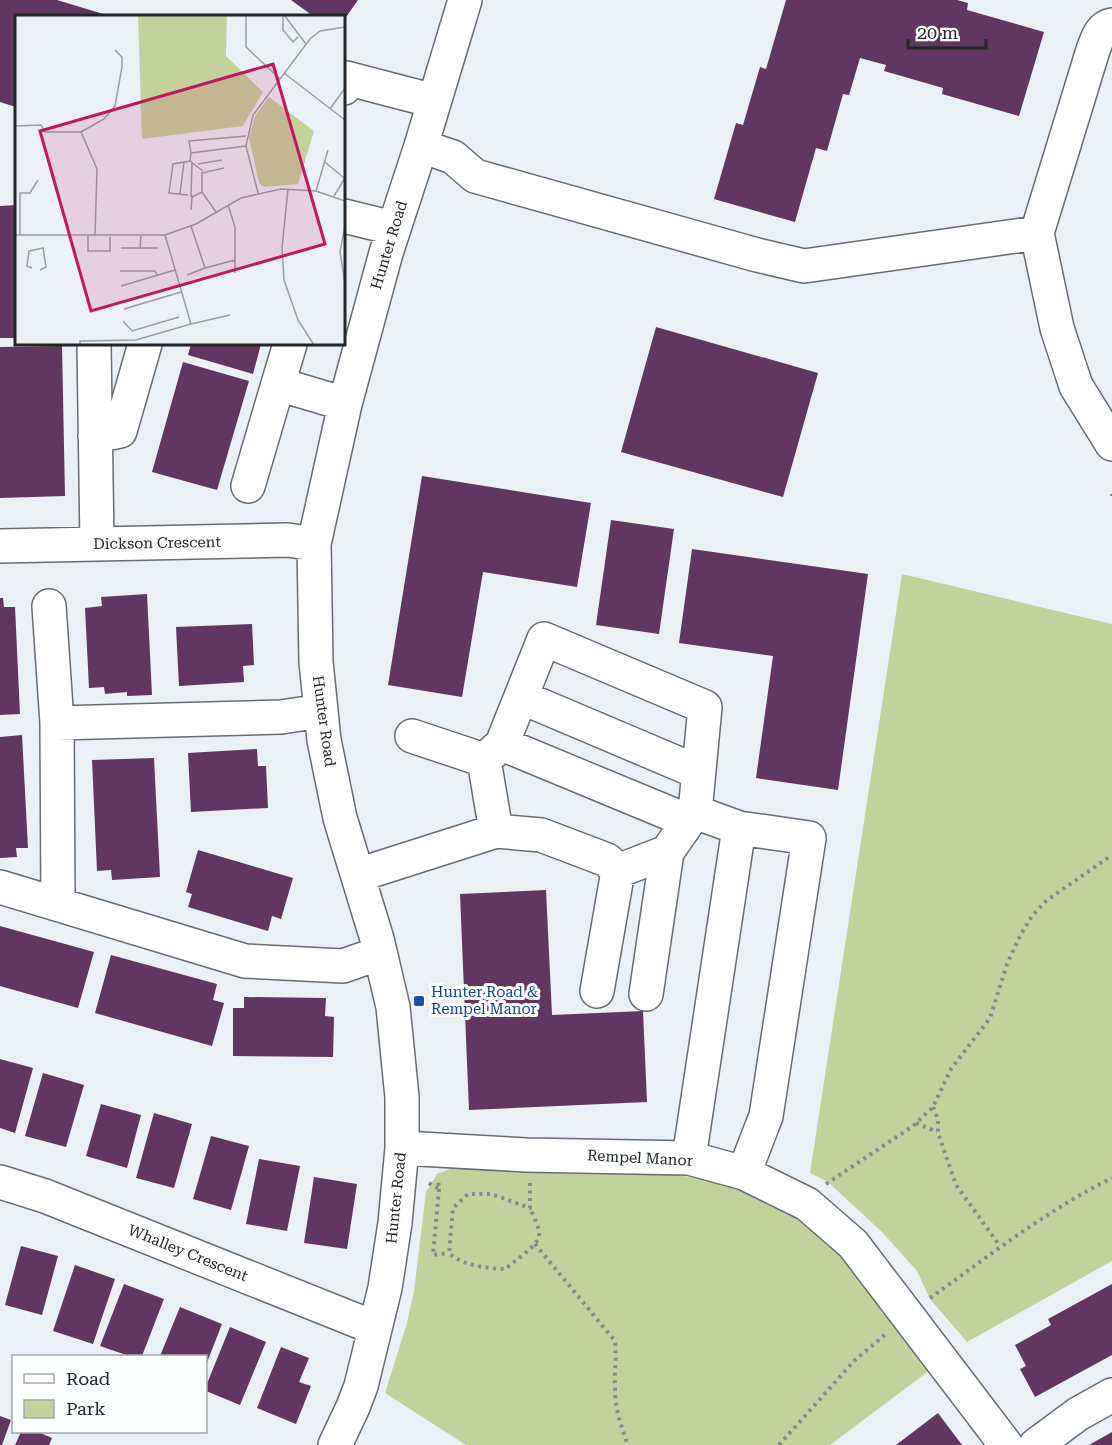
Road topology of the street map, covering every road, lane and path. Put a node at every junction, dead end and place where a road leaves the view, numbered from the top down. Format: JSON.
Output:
{"nodes":[{"id":1,"x":465,"y":0,"type":"edge"},
{"id":2,"x":1112,"y":25,"type":"edge"},
{"id":3,"x":345,"y":83,"type":"edge"},
{"id":4,"x":434,"y":101,"type":"junction"},
{"id":5,"x":421,"y":146,"type":"junction"},
{"id":6,"x":345,"y":216,"type":"edge"},
{"id":7,"x":393,"y":228,"type":"junction"},
{"id":8,"x":1037,"y":233,"type":"junction"},
{"id":9,"x":94,"y":345,"type":"edge"},
{"id":10,"x":145,"y":345,"type":"edge"},
{"id":11,"x":290,"y":345,"type":"edge"},
{"id":12,"x":278,"y":384,"type":"junction"},
{"id":13,"x":345,"y":404,"type":"junction"},
{"id":14,"x":96,"y":436,"type":"junction"},
{"id":15,"x":1112,"y":444,"type":"edge"},
{"id":16,"x":248,"y":486,"type":"dead end"},
{"id":17,"x":97,"y":544,"type":"junction"},
{"id":18,"x":314,"y":544,"type":"junction"},
{"id":19,"x":0,"y":546,"type":"edge"},
{"id":20,"x":49,"y":606,"type":"dead end"},
{"id":21,"x":520,"y":697,"type":"junction"},
{"id":22,"x":321,"y":711,"type":"junction"},
{"id":23,"x":57,"y":723,"type":"junction"},
{"id":24,"x":412,"y":736,"type":"dead end"},
{"id":25,"x":493,"y":752,"type":"junction"},
{"id":26,"x":699,"y":772,"type":"junction"},
{"id":27,"x":692,"y":817,"type":"junction"},
{"id":28,"x":739,"y":828,"type":"junction"},
{"id":29,"x":496,"y":831,"type":"junction"},
{"id":30,"x":667,"y":852,"type":"junction"},
{"id":31,"x":1112,"y":855,"type":"edge"},
{"id":32,"x":618,"y":871,"type":"junction"},
{"id":33,"x":358,"y":876,"type":"junction"},
{"id":34,"x":0,"y":887,"type":"edge"},
{"id":35,"x":58,"y":904,"type":"junction"},
{"id":36,"x":380,"y":953,"type":"junction"},
{"id":37,"x":597,"y":991,"type":"dead end"},
{"id":38,"x":646,"y":994,"type":"dead end"},
{"id":39,"x":933,"y":1107,"type":"junction"},
{"id":40,"x":916,"y":1123,"type":"junction"},
{"id":41,"x":938,"y":1133,"type":"junction"},
{"id":42,"x":402,"y":1148,"type":"junction"},
{"id":43,"x":689,"y":1158,"type":"junction"},
{"id":44,"x":744,"y":1173,"type":"junction"},
{"id":45,"x":437,"y":1174,"type":"dead end"},
{"id":46,"x":444,"y":1174,"type":"dead end"},
{"id":47,"x":530,"y":1175,"type":"dead end"},
{"id":48,"x":1112,"y":1178,"type":"edge"},
{"id":49,"x":0,"y":1182,"type":"edge"},
{"id":50,"x":439,"y":1189,"type":"dead end"},
{"id":51,"x":821,"y":1189,"type":"dead end"},
{"id":52,"x":530,"y":1208,"type":"junction"},
{"id":53,"x":535,"y":1244,"type":"junction"},
{"id":54,"x":1000,"y":1246,"type":"junction"},
{"id":55,"x":449,"y":1253,"type":"junction"},
{"id":56,"x":908,"y":1316,"type":"junction"},
{"id":57,"x":375,"y":1328,"type":"junction"},
{"id":58,"x":1112,"y":1395,"type":"edge"},
{"id":59,"x":335,"y":1445,"type":"edge"},
{"id":60,"x":628,"y":1445,"type":"edge"},
{"id":61,"x":780,"y":1445,"type":"edge"},
{"id":62,"x":1006,"y":1445,"type":"edge"},
{"id":63,"x":1035,"y":1445,"type":"edge"}],
"edges":[{"from":1,"to":4,"type":"street","name":"Hunter Road"},
{"from":2,"to":8,"type":"street"},
{"from":3,"to":4,"type":"street"},
{"from":4,"to":5,"type":"street","name":"Hunter Road"},
{"from":5,"to":7,"type":"street","name":"Hunter Road"},
{"from":5,"to":8,"type":"street"},
{"from":6,"to":7,"type":"street"},
{"from":7,"to":13,"type":"street","name":"Hunter Road"},
{"from":8,"to":15,"type":"street"},
{"from":9,"to":14,"type":"street"},
{"from":10,"to":14,"type":"street"},
{"from":11,"to":12,"type":"street"},
{"from":12,"to":13,"type":"street"},
{"from":12,"to":16,"type":"street"},
{"from":13,"to":18,"type":"street","name":"Hunter Road"},
{"from":14,"to":17,"type":"street"},
{"from":17,"to":18,"type":"street","name":"Dickson Crescent"},
{"from":17,"to":19,"type":"street","name":"Dickson Crescent"},
{"from":18,"to":22,"type":"street","name":"Hunter Road"},
{"from":20,"to":23,"type":"street"},
{"from":21,"to":25,"type":"street"},
{"from":21,"to":26,"type":"street"},
{"from":21,"to":26,"type":"street"},
{"from":22,"to":23,"type":"street"},
{"from":22,"to":33,"type":"street","name":"Hunter Road"},
{"from":23,"to":35,"type":"street"},
{"from":24,"to":25,"type":"street"},
{"from":25,"to":27,"type":"street"},
{"from":25,"to":29,"type":"street"},
{"from":26,"to":27,"type":"street"},
{"from":27,"to":28,"type":"street"},
{"from":27,"to":30,"type":"street"},
{"from":28,"to":43,"type":"street"},
{"from":28,"to":44,"type":"street"},
{"from":29,"to":32,"type":"street"},
{"from":29,"to":33,"type":"street"},
{"from":30,"to":32,"type":"street"},
{"from":30,"to":38,"type":"street"},
{"from":31,"to":39,"type":"path"},
{"from":32,"to":37,"type":"street"},
{"from":33,"to":36,"type":"street","name":"Hunter Road"},
{"from":34,"to":35,"type":"street"},
{"from":35,"to":36,"type":"street"},
{"from":36,"to":42,"type":"street","name":"Hunter Road"},
{"from":39,"to":40,"type":"path"},
{"from":39,"to":41,"type":"path"},
{"from":40,"to":41,"type":"path"},
{"from":40,"to":51,"type":"path"},
{"from":41,"to":54,"type":"path"},
{"from":42,"to":43,"type":"street","name":"Rempel Manor"},
{"from":42,"to":57,"type":"street","name":"Hunter Road"},
{"from":43,"to":44,"type":"street","name":"Rempel Manor"},
{"from":44,"to":56,"type":"street","name":"Rempel Manor"},
{"from":45,"to":46,"type":"path"},
{"from":47,"to":52,"type":"path"},
{"from":48,"to":54,"type":"path"},
{"from":49,"to":57,"type":"street","name":"Whalley Crescent"},
{"from":50,"to":55,"type":"path"},
{"from":52,"to":53,"type":"path"},
{"from":52,"to":55,"type":"path"},
{"from":53,"to":55,"type":"path"},
{"from":53,"to":60,"type":"path"},
{"from":54,"to":56,"type":"path"},
{"from":56,"to":61,"type":"path"},
{"from":56,"to":62,"type":"street","name":"Rempel Manor"},
{"from":57,"to":59,"type":"street","name":"Hunter Road"},
{"from":58,"to":63,"type":"street"}]}
